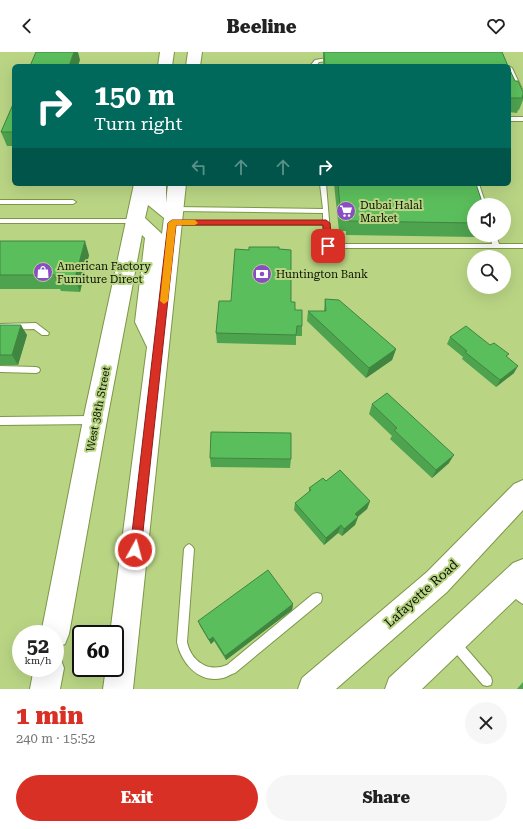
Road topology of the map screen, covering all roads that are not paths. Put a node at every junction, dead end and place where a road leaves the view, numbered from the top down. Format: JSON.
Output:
{"nodes":[{"id":1,"x":167,"y":52,"type":"edge"},
{"id":2,"x":195,"y":52,"type":"edge"},
{"id":3,"x":338,"y":59,"type":"edge"},
{"id":4,"x":165,"y":64,"type":"edge"},
{"id":5,"x":193,"y":64,"type":"edge"},
{"id":6,"x":315,"y":64,"type":"edge"},
{"id":7,"x":511,"y":72,"type":"edge"},
{"id":8,"x":523,"y":97,"type":"edge"},
{"id":9,"x":511,"y":119,"type":"edge"},
{"id":10,"x":523,"y":119,"type":"edge"},
{"id":11,"x":143,"y":186,"type":"edge"},
{"id":12,"x":157,"y":186,"type":"edge"},
{"id":13,"x":177,"y":186,"type":"edge"},
{"id":14,"x":323,"y":186,"type":"edge"},
{"id":15,"x":477,"y":186,"type":"edge"},
{"id":16,"x":481,"y":198,"type":"edge"},
{"id":17,"x":0,"y":202,"type":"edge"},
{"id":18,"x":73,"y":202,"type":"dead end"},
{"id":19,"x":326,"y":211,"type":"junction"},
{"id":20,"x":173,"y":216,"type":"junction"},
{"id":21,"x":0,"y":221,"type":"edge"},
{"id":22,"x":136,"y":221,"type":"junction"},
{"id":23,"x":326,"y":223,"type":"junction"},
{"id":24,"x":495,"y":242,"type":"edge"},
{"id":25,"x":496,"y":246,"type":"junction"},
{"id":26,"x":523,"y":246,"type":"edge"},
{"id":27,"x":0,"y":327,"type":"edge"},
{"id":28,"x":45,"y":333,"type":"dead end"},
{"id":29,"x":159,"y":349,"type":"junction"},
{"id":30,"x":0,"y":369,"type":"edge"},
{"id":31,"x":36,"y":370,"type":"dead end"},
{"id":32,"x":95,"y":420,"type":"junction"},
{"id":33,"x":0,"y":421,"type":"edge"},
{"id":34,"x":523,"y":492,"type":"edge"},
{"id":35,"x":189,"y":549,"type":"dead end"},
{"id":36,"x":519,"y":586,"type":"edge"},
{"id":37,"x":317,"y":598,"type":"dead end"},
{"id":38,"x":57,"y":625,"type":"edge"},
{"id":39,"x":452,"y":640,"type":"junction"},
{"id":40,"x":47,"y":677,"type":"edge"},
{"id":41,"x":487,"y":681,"type":"dead end"},
{"id":42,"x":45,"y":689,"type":"edge"},
{"id":43,"x":118,"y":689,"type":"edge"},
{"id":44,"x":313,"y":689,"type":"edge"},
{"id":45,"x":400,"y":689,"type":"edge"}],
"edges":[{"from":1,"to":4,"type":"main road"},
{"from":2,"to":5,"type":"main road"},
{"from":3,"to":6,"type":"lane"},
{"from":7,"to":8,"type":"lane"},
{"from":9,"to":10,"type":"lane"},
{"from":11,"to":22,"type":"main road","name":"West 38th Street"},
{"from":12,"to":20,"type":"main road"},
{"from":13,"to":20,"type":"main road"},
{"from":14,"to":19,"type":"lane"},
{"from":15,"to":16,"type":"lane"},
{"from":17,"to":18,"type":"lane"},
{"from":19,"to":20,"type":"lane"},
{"from":19,"to":23,"type":"lane"},
{"from":20,"to":23,"type":"lane"},
{"from":20,"to":29,"type":"main road"},
{"from":21,"to":22,"type":"lane"},
{"from":22,"to":29,"type":"main road"},
{"from":22,"to":32,"type":"main road","name":"West 38th Street"},
{"from":23,"to":25,"type":"lane"},
{"from":24,"to":25,"type":"lane"},
{"from":25,"to":26,"type":"lane"},
{"from":27,"to":28,"type":"lane"},
{"from":29,"to":43,"type":"main road"},
{"from":30,"to":31,"type":"lane"},
{"from":32,"to":33,"type":"lane"},
{"from":32,"to":38,"type":"main road","name":"West 38th Street"},
{"from":34,"to":44,"type":"main road","name":"Lafayette Road"},
{"from":35,"to":37,"type":"lane"},
{"from":36,"to":39,"type":"main road"},
{"from":39,"to":41,"type":"lane"},
{"from":39,"to":45,"type":"main road"},
{"from":40,"to":42,"type":"main road"}]}
